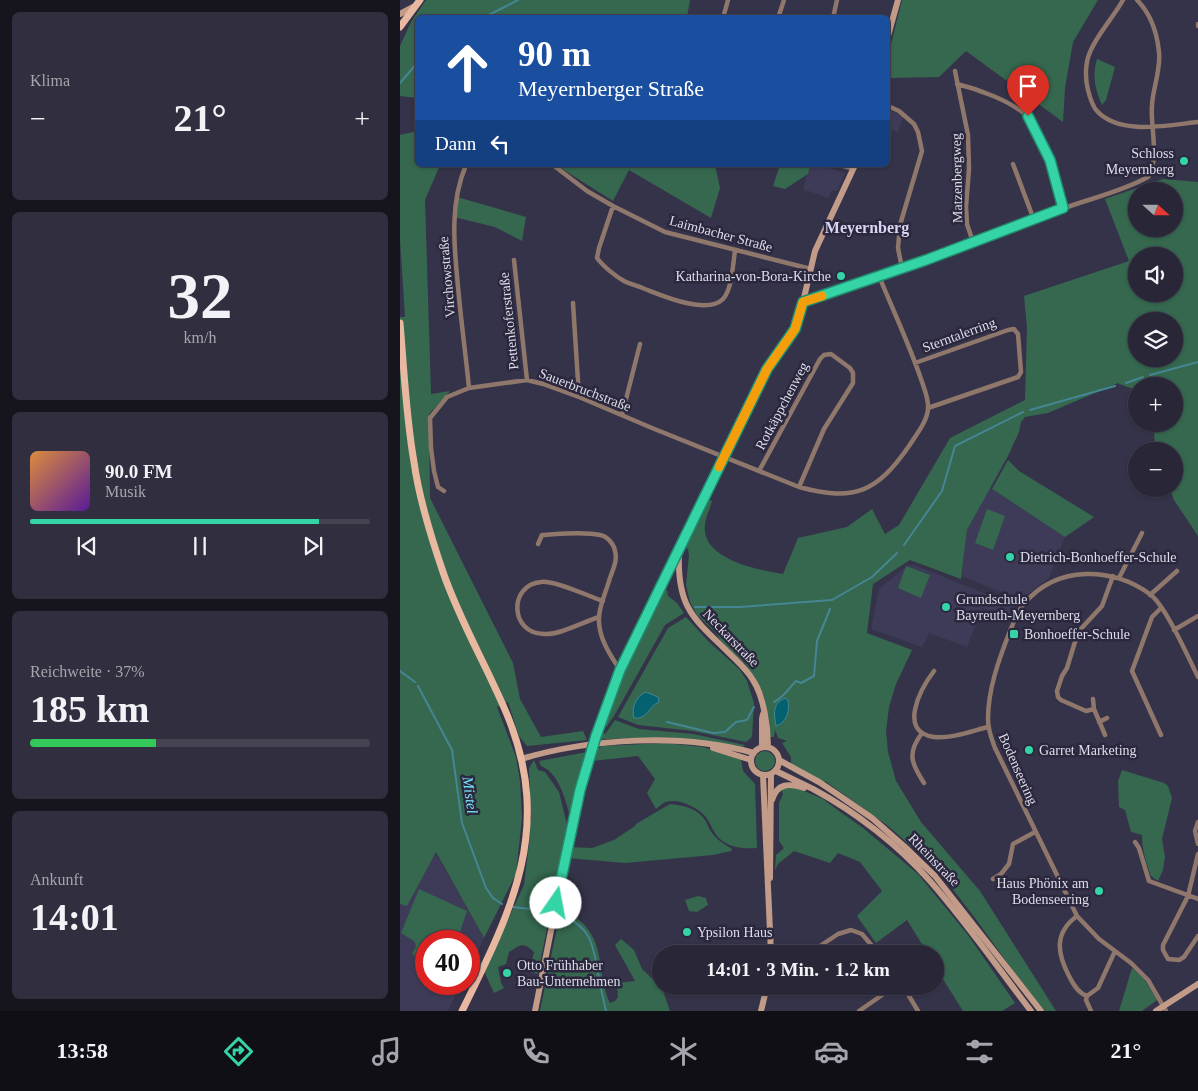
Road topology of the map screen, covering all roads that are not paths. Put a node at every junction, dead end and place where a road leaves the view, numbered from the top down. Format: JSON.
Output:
{"nodes":[{"id":1,"x":420,"y":0,"type":"edge"},
{"id":2,"x":728,"y":0,"type":"edge"},
{"id":3,"x":784,"y":0,"type":"edge"},
{"id":4,"x":837,"y":0,"type":"edge"},
{"id":5,"x":896,"y":0,"type":"edge"},
{"id":6,"x":1123,"y":0,"type":"edge"},
{"id":7,"x":1137,"y":0,"type":"edge"},
{"id":8,"x":415,"y":6,"type":"junction"},
{"id":9,"x":400,"y":14,"type":"edge"},
{"id":10,"x":724,"y":15,"type":"edge"},
{"id":11,"x":779,"y":15,"type":"edge"},
{"id":12,"x":834,"y":15,"type":"edge"},
{"id":13,"x":400,"y":27,"type":"edge"},
{"id":14,"x":890,"y":27,"type":"edge"},
{"id":15,"x":954,"y":71,"type":"dead end"},
{"id":16,"x":957,"y":84,"type":"junction"},
{"id":17,"x":890,"y":107,"type":"edge"},
{"id":18,"x":1198,"y":122,"type":"edge"},
{"id":19,"x":1152,"y":126,"type":"junction"},
{"id":20,"x":1012,"y":164,"type":"dead end"},
{"id":21,"x":465,"y":167,"type":"edge"},
{"id":22,"x":556,"y":167,"type":"edge"},
{"id":23,"x":854,"y":167,"type":"edge"},
{"id":24,"x":613,"y":206,"type":"junction"},
{"id":25,"x":1063,"y":208,"type":"junction"},
{"id":26,"x":1034,"y":220,"type":"junction"},
{"id":27,"x":973,"y":242,"type":"junction"},
{"id":28,"x":736,"y":251,"type":"junction"},
{"id":29,"x":514,"y":260,"type":"dead end"},
{"id":30,"x":902,"y":268,"type":"junction"},
{"id":31,"x":810,"y":269,"type":"junction"},
{"id":32,"x":879,"y":276,"type":"junction"},
{"id":33,"x":803,"y":302,"type":"junction"},
{"id":34,"x":574,"y":303,"type":"dead end"},
{"id":35,"x":400,"y":323,"type":"edge"},
{"id":36,"x":640,"y":344,"type":"dead end"},
{"id":37,"x":915,"y":363,"type":"junction"},
{"id":38,"x":527,"y":380,"type":"junction"},
{"id":39,"x":469,"y":388,"type":"junction"},
{"id":40,"x":578,"y":396,"type":"junction"},
{"id":41,"x":928,"y":408,"type":"junction"},
{"id":42,"x":622,"y":415,"type":"junction"},
{"id":43,"x":724,"y":457,"type":"junction"},
{"id":44,"x":759,"y":472,"type":"junction"},
{"id":45,"x":799,"y":487,"type":"junction"},
{"id":46,"x":444,"y":491,"type":"dead end"},
{"id":47,"x":1142,"y":533,"type":"dead end"},
{"id":48,"x":538,"y":544,"type":"dead end"},
{"id":49,"x":679,"y":550,"type":"junction"},
{"id":50,"x":1177,"y":571,"type":"dead end"},
{"id":51,"x":1114,"y":576,"type":"junction"},
{"id":52,"x":1119,"y":578,"type":"junction"},
{"id":53,"x":664,"y":580,"type":"junction"},
{"id":54,"x":680,"y":587,"type":"junction"},
{"id":55,"x":1150,"y":595,"type":"junction"},
{"id":56,"x":603,"y":601,"type":"junction"},
{"id":57,"x":1161,"y":608,"type":"junction"},
{"id":58,"x":1198,"y":616,"type":"edge"},
{"id":59,"x":598,"y":617,"type":"junction"},
{"id":60,"x":1174,"y":630,"type":"junction"},
{"id":61,"x":620,"y":670,"type":"junction"},
{"id":62,"x":934,"y":671,"type":"dead end"},
{"id":63,"x":1198,"y":677,"type":"edge"},
{"id":64,"x":1093,"y":699,"type":"dead end"},
{"id":65,"x":1094,"y":709,"type":"junction"},
{"id":66,"x":1108,"y":718,"type":"dead end"},
{"id":67,"x":1099,"y":722,"type":"junction"},
{"id":68,"x":988,"y":727,"type":"junction"},
{"id":69,"x":922,"y":733,"type":"junction"},
{"id":70,"x":1105,"y":735,"type":"dead end"},
{"id":71,"x":1161,"y":735,"type":"dead end"},
{"id":72,"x":765,"y":747,"type":"junction"},
{"id":73,"x":752,"y":756,"type":"junction"},
{"id":74,"x":521,"y":759,"type":"junction"},
{"id":75,"x":779,"y":760,"type":"junction"},
{"id":76,"x":774,"y":772,"type":"junction"},
{"id":77,"x":764,"y":775,"type":"junction"},
{"id":78,"x":924,"y":783,"type":"dead end"},
{"id":79,"x":815,"y":790,"type":"junction"},
{"id":80,"x":771,"y":803,"type":"junction"},
{"id":81,"x":1198,"y":822,"type":"edge"},
{"id":82,"x":1035,"y":832,"type":"junction"},
{"id":83,"x":1134,"y":842,"type":"dead end"},
{"id":84,"x":1198,"y":844,"type":"edge"},
{"id":85,"x":1198,"y":854,"type":"edge"},
{"id":86,"x":993,"y":879,"type":"dead end"},
{"id":87,"x":769,"y":886,"type":"junction"},
{"id":88,"x":1188,"y":896,"type":"junction"},
{"id":89,"x":1198,"y":899,"type":"edge"},
{"id":90,"x":1076,"y":916,"type":"junction"},
{"id":91,"x":1198,"y":936,"type":"edge"},
{"id":92,"x":771,"y":945,"type":"edge"},
{"id":93,"x":822,"y":945,"type":"edge"},
{"id":94,"x":871,"y":945,"type":"edge"},
{"id":95,"x":1115,"y":952,"type":"junction"},
{"id":96,"x":1198,"y":984,"type":"edge"},
{"id":97,"x":765,"y":995,"type":"edge"},
{"id":98,"x":882,"y":995,"type":"edge"},
{"id":99,"x":908,"y":995,"type":"edge"},
{"id":100,"x":1087,"y":996,"type":"junction"},
{"id":101,"x":1165,"y":1008,"type":"edge"},
{"id":102,"x":462,"y":1011,"type":"edge"},
{"id":103,"x":535,"y":1011,"type":"edge"},
{"id":104,"x":761,"y":1011,"type":"edge"},
{"id":105,"x":859,"y":1011,"type":"edge"},
{"id":106,"x":918,"y":1011,"type":"edge"},
{"id":107,"x":1031,"y":1011,"type":"edge"},
{"id":108,"x":1041,"y":1011,"type":"edge"},
{"id":109,"x":1091,"y":1011,"type":"edge"},
{"id":110,"x":1156,"y":1011,"type":"edge"}],
"edges":[{"from":1,"to":8,"type":"main road"},
{"from":2,"to":10,"type":"street"},
{"from":3,"to":11,"type":"street"},
{"from":4,"to":12,"type":"street"},
{"from":5,"to":14,"type":"street"},
{"from":6,"to":19,"type":"street"},
{"from":7,"to":19,"type":"street"},
{"from":8,"to":9,"type":"street"},
{"from":8,"to":13,"type":"main road"},
{"from":15,"to":16,"type":"street","name":"Matzenbergweg"},
{"from":16,"to":25,"type":"street"},
{"from":16,"to":27,"type":"street","name":"Matzenbergweg"},
{"from":17,"to":30,"type":"street"},
{"from":18,"to":19,"type":"street"},
{"from":19,"to":25,"type":"street"},
{"from":20,"to":26,"type":"street"},
{"from":21,"to":39,"type":"street","name":"Virchowstraße"},
{"from":22,"to":24,"type":"street","name":"Laimbacher Straße"},
{"from":23,"to":31,"type":"street"},
{"from":24,"to":28,"type":"street","name":"Laimbacher Straße"},
{"from":24,"to":28,"type":"street"},
{"from":25,"to":26,"type":"street"},
{"from":26,"to":27,"type":"street"},
{"from":27,"to":30,"type":"street"},
{"from":28,"to":31,"type":"street","name":"Laimbacher Straße"},
{"from":29,"to":38,"type":"street","name":"Pettenkoferstraße"},
{"from":30,"to":32,"type":"street"},
{"from":31,"to":33,"type":"street"},
{"from":32,"to":33,"type":"street"},
{"from":32,"to":37,"type":"street","name":"Sterntalerring"},
{"from":33,"to":43,"type":"street"},
{"from":34,"to":40,"type":"street"},
{"from":35,"to":74,"type":"main road"},
{"from":36,"to":42,"type":"street"},
{"from":37,"to":41,"type":"street","name":"Sterntalerring"},
{"from":37,"to":41,"type":"street","name":"Sterntalerring"},
{"from":38,"to":39,"type":"street","name":"Sauerbruchstraße"},
{"from":38,"to":40,"type":"street","name":"Sauerbruchstraße"},
{"from":39,"to":46,"type":"street","name":"Sauerbruchstraße"},
{"from":40,"to":42,"type":"street","name":"Sauerbruchstraße"},
{"from":41,"to":45,"type":"street"},
{"from":42,"to":43,"type":"street","name":"Sauerbruchstraße"},
{"from":43,"to":44,"type":"street"},
{"from":43,"to":49,"type":"street"},
{"from":44,"to":45,"type":"street"},
{"from":44,"to":45,"type":"street","name":"Rotkäppchenweg"},
{"from":47,"to":52,"type":"street"},
{"from":48,"to":56,"type":"street"},
{"from":49,"to":53,"type":"street"},
{"from":49,"to":54,"type":"street","name":"Neckarstraße"},
{"from":50,"to":55,"type":"street"},
{"from":51,"to":52,"type":"street","name":"Bodenseering"},
{"from":51,"to":65,"type":"street"},
{"from":51,"to":68,"type":"street","name":"Bodenseering"},
{"from":52,"to":55,"type":"street","name":"Bodenseering"},
{"from":53,"to":54,"type":"street"},
{"from":53,"to":61,"type":"street"},
{"from":54,"to":72,"type":"street","name":"Neckarstraße"},
{"from":55,"to":57,"type":"street","name":"Bodenseering"},
{"from":56,"to":59,"type":"street"},
{"from":56,"to":59,"type":"street"},
{"from":57,"to":60,"type":"street","name":"Bodenseering"},
{"from":57,"to":71,"type":"street"},
{"from":58,"to":60,"type":"street"},
{"from":59,"to":61,"type":"street"},
{"from":60,"to":63,"type":"street","name":"Bodenseering"},
{"from":61,"to":103,"type":"street","bridge":true},
{"from":62,"to":69,"type":"street"},
{"from":64,"to":65,"type":"street"},
{"from":65,"to":67,"type":"street"},
{"from":66,"to":67,"type":"street"},
{"from":67,"to":70,"type":"street"},
{"from":68,"to":69,"type":"street"},
{"from":68,"to":82,"type":"street","name":"Bodenseering"},
{"from":69,"to":78,"type":"street"},
{"from":72,"to":73,"type":"street"},
{"from":72,"to":75,"type":"street"},
{"from":73,"to":74,"type":"street"},
{"from":73,"to":77,"type":"street"},
{"from":74,"to":102,"type":"main road"},
{"from":75,"to":76,"type":"street"},
{"from":75,"to":108,"type":"street","name":"Rheinstraße"},
{"from":76,"to":77,"type":"street"},
{"from":76,"to":79,"type":"street","name":"Rheinstraße"},
{"from":76,"to":80,"type":"street"},
{"from":77,"to":87,"type":"street"},
{"from":79,"to":80,"type":"street"},
{"from":79,"to":107,"type":"street","name":"Rheinstraße"},
{"from":80,"to":87,"type":"street"},
{"from":81,"to":84,"type":"street"},
{"from":82,"to":86,"type":"street"},
{"from":82,"to":90,"type":"street","name":"Bodenseering"},
{"from":83,"to":88,"type":"street"},
{"from":85,"to":88,"type":"street"},
{"from":87,"to":92,"type":"street"},
{"from":88,"to":89,"type":"street"},
{"from":88,"to":91,"type":"street"},
{"from":90,"to":95,"type":"street","name":"Bodenseering"},
{"from":90,"to":100,"type":"street"},
{"from":93,"to":94,"type":"street"},
{"from":95,"to":100,"type":"street"},
{"from":95,"to":101,"type":"street","name":"Bodenseering"},
{"from":96,"to":101,"type":"street"},
{"from":97,"to":104,"type":"street"},
{"from":98,"to":105,"type":"street"},
{"from":99,"to":106,"type":"street"},
{"from":100,"to":109,"type":"street"},
{"from":101,"to":110,"type":"street"}]}
